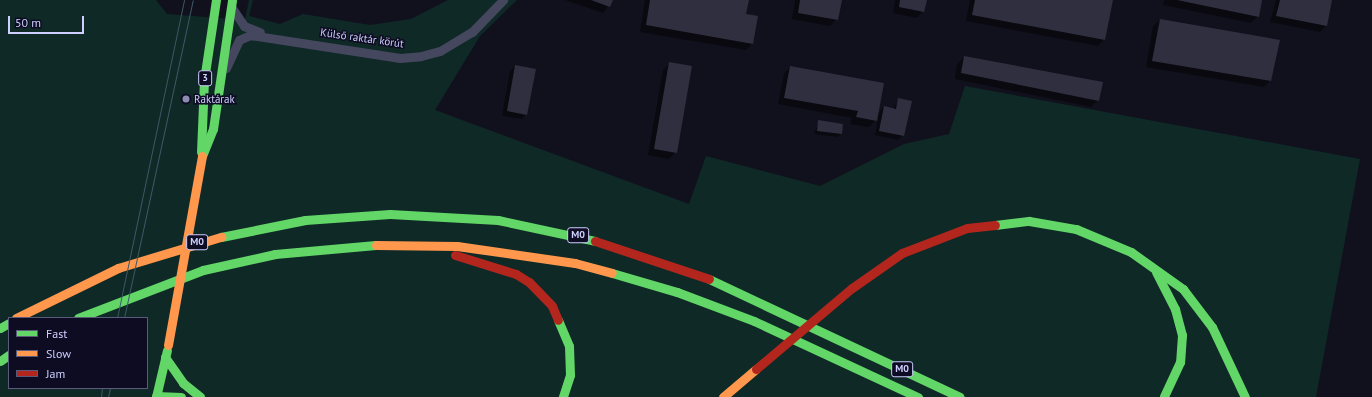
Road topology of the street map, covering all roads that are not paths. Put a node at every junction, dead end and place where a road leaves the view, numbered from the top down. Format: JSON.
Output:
{"nodes":[{"id":1,"x":216,"y":0,"type":"edge"},
{"id":2,"x":503,"y":0,"type":"edge"},
{"id":3,"x":231,"y":2,"type":"edge"},
{"id":4,"x":271,"y":36,"type":"junction"},
{"id":5,"x":221,"y":82,"type":"junction"},
{"id":6,"x":202,"y":156,"type":"junction"},
{"id":7,"x":393,"y":244,"type":"junction"},
{"id":8,"x":1156,"y":272,"type":"junction"},
{"id":9,"x":18,"y":317,"type":"edge"},
{"id":10,"x":80,"y":317,"type":"edge"},
{"id":11,"x":166,"y":356,"type":"junction"},
{"id":12,"x":156,"y":396,"type":"edge"},
{"id":13,"x":181,"y":397,"type":"edge"},
{"id":14,"x":200,"y":397,"type":"edge"},
{"id":15,"x":563,"y":397,"type":"edge"},
{"id":16,"x":724,"y":397,"type":"edge"},
{"id":17,"x":918,"y":397,"type":"edge"},
{"id":18,"x":960,"y":397,"type":"edge"},
{"id":19,"x":1164,"y":397,"type":"edge"},
{"id":20,"x":1245,"y":397,"type":"edge"}],
"edges":[{"from":1,"to":6,"type":"main road","number":"3"},
{"from":2,"to":4,"type":"street","name":"Külső raktár körút"},
{"from":3,"to":4,"type":"street","name":"Külső raktár körút"},
{"from":3,"to":5,"type":"main road","number":"3"},
{"from":4,"to":5,"type":"street","name":"Külső raktár körút"},
{"from":5,"to":6,"type":"main road","number":"3"},
{"from":6,"to":11,"type":"main road","number":"3","bridge":true},
{"from":7,"to":10,"type":"main road","number":"M0"},
{"from":7,"to":15,"type":"main road"},
{"from":7,"to":17,"type":"main road","number":"M0"},
{"from":8,"to":16,"type":"main road","bridge":true},
{"from":8,"to":19,"type":"main road"},
{"from":8,"to":20,"type":"main road"},
{"from":9,"to":18,"type":"main road","number":"M0"},
{"from":11,"to":12,"type":"main road","number":"3"},
{"from":11,"to":14,"type":"main road"},
{"from":12,"to":13,"type":"main road"}]}
